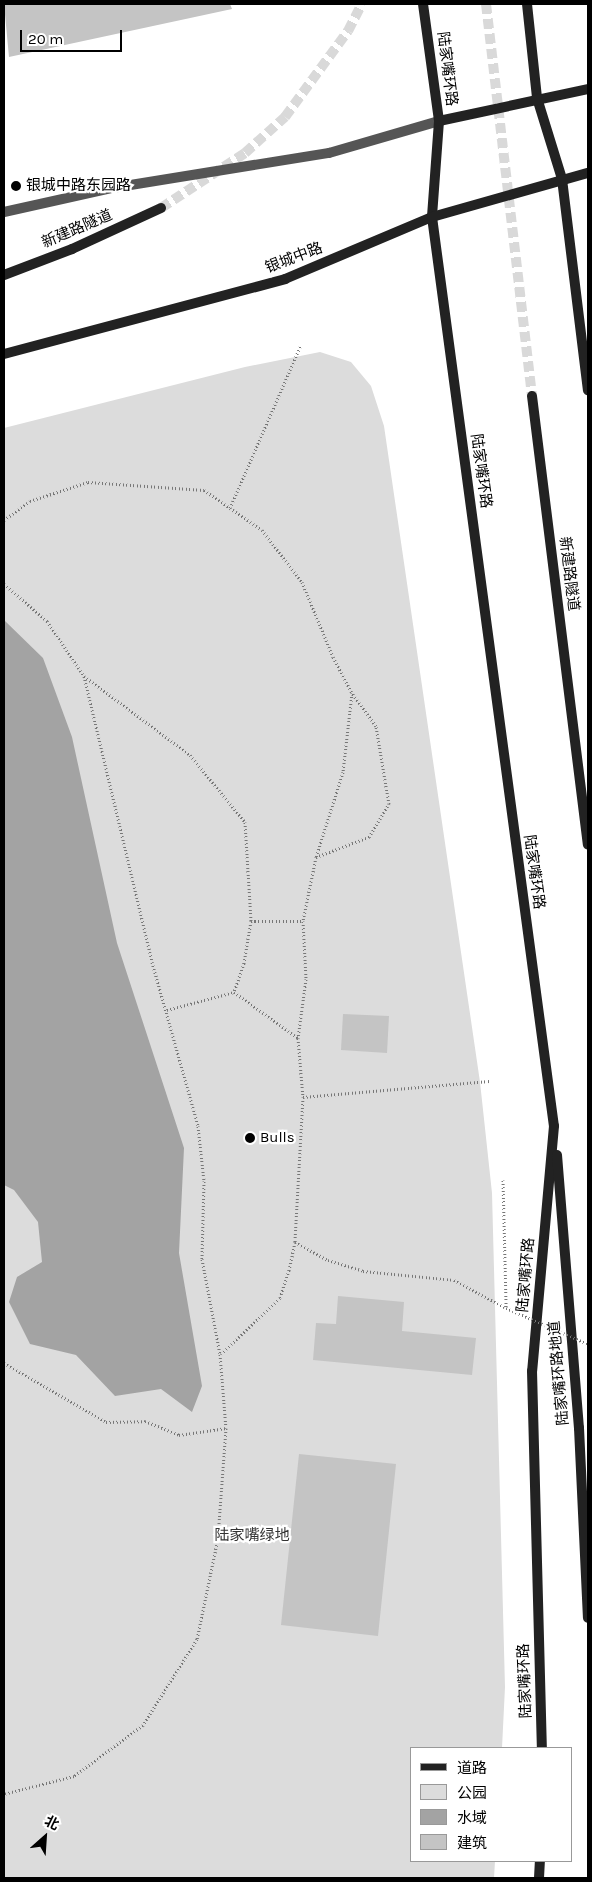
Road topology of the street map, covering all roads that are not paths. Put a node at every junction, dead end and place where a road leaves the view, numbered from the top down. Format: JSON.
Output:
{"nodes":[{"id":1,"x":424,"y":4,"type":"edge"},
{"id":2,"x":527,"y":4,"type":"edge"},
{"id":3,"x":588,"y":90,"type":"edge"},
{"id":4,"x":537,"y":98,"type":"junction"},
{"id":5,"x":439,"y":121,"type":"junction"},
{"id":6,"x":588,"y":173,"type":"edge"},
{"id":7,"x":562,"y":179,"type":"junction"},
{"id":8,"x":161,"y":208,"type":"tunnel mouth"},
{"id":9,"x":4,"y":212,"type":"edge"},
{"id":10,"x":432,"y":217,"type":"junction"},
{"id":11,"x":4,"y":275,"type":"edge"},
{"id":12,"x":4,"y":354,"type":"edge"},
{"id":13,"x":588,"y":390,"type":"edge"},
{"id":14,"x":532,"y":396,"type":"tunnel mouth"},
{"id":15,"x":588,"y":845,"type":"edge"},
{"id":16,"x":554,"y":1126,"type":"junction"},
{"id":17,"x":588,"y":1618,"type":"edge"},
{"id":18,"x":542,"y":1747,"type":"edge"},
{"id":19,"x":540,"y":1862,"type":"edge"},
{"id":20,"x":539,"y":1878,"type":"edge"}],
"edges":[{"from":1,"to":5,"type":"main road","name":"陆家嘴环路"},
{"from":2,"to":4,"type":"main road"},
{"from":3,"to":4,"type":"main road"},
{"from":4,"to":5,"type":"main road"},
{"from":4,"to":7,"type":"main road"},
{"from":5,"to":9,"type":"street"},
{"from":5,"to":10,"type":"main road","name":"陆家嘴环路"},
{"from":6,"to":7,"type":"main road","name":"银城中路"},
{"from":7,"to":10,"type":"main road","name":"银城中路"},
{"from":7,"to":13,"type":"main road"},
{"from":8,"to":11,"type":"main road","name":"新建路隧道"},
{"from":10,"to":12,"type":"main road","name":"银城中路"},
{"from":10,"to":16,"type":"main road","name":"陆家嘴环路"},
{"from":14,"to":15,"type":"main road","name":"新建路隧道"},
{"from":16,"to":17,"type":"main road","name":"陆家嘴环路地道"},
{"from":16,"to":18,"type":"main road","name":"陆家嘴环路"},
{"from":19,"to":20,"type":"main road"}]}
